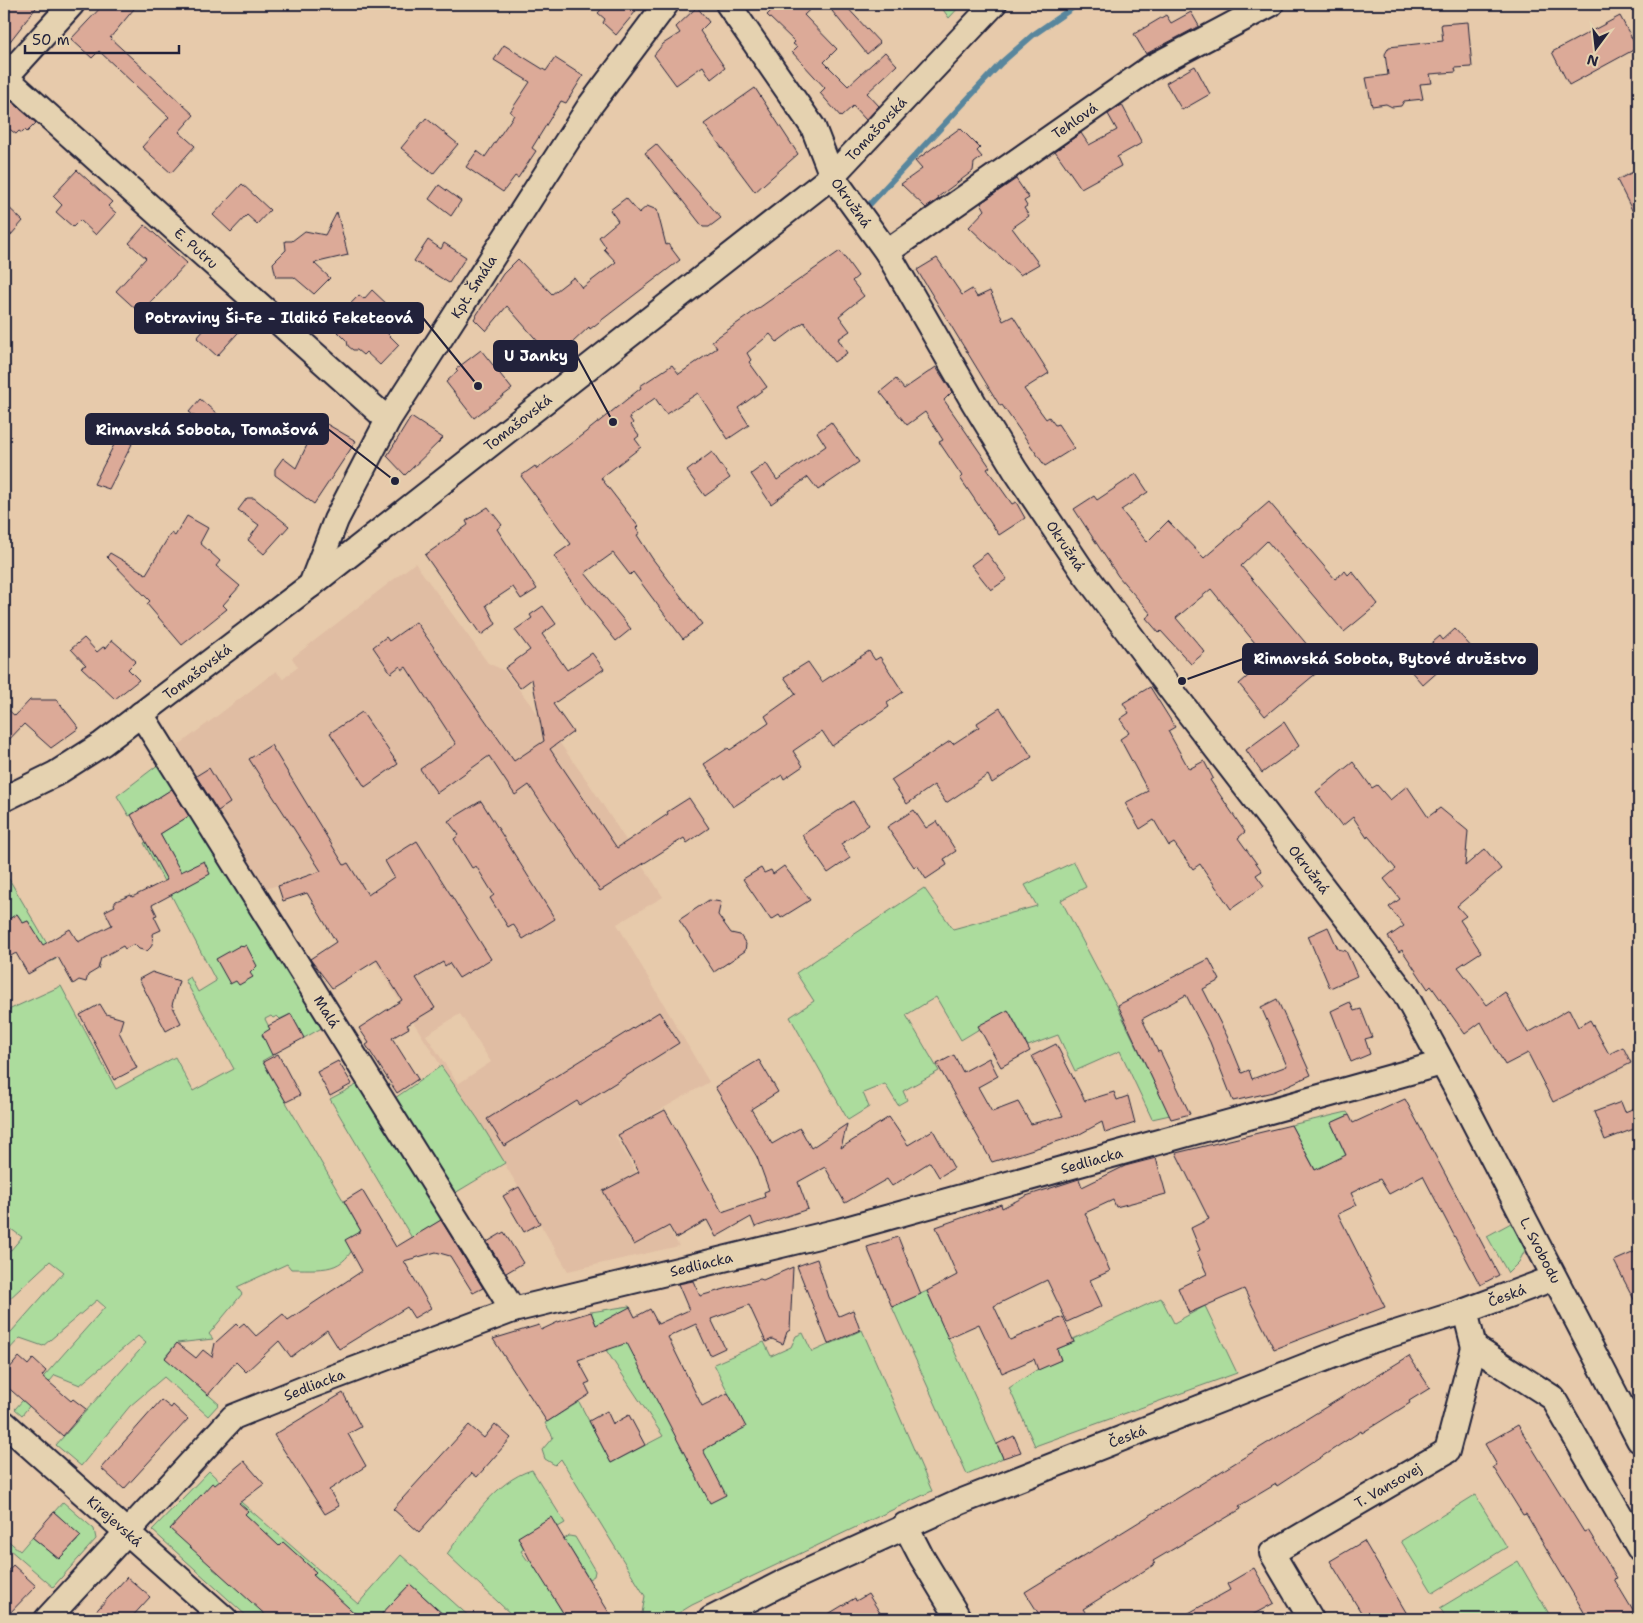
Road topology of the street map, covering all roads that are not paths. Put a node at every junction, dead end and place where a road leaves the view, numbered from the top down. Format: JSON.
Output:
{"nodes":[{"id":1,"x":72,"y":4,"type":"edge"},
{"id":2,"x":666,"y":4,"type":"edge"},
{"id":3,"x":728,"y":4,"type":"edge"},
{"id":4,"x":994,"y":4,"type":"edge"},
{"id":5,"x":1271,"y":4,"type":"edge"},
{"id":6,"x":4,"y":77,"type":"edge"},
{"id":7,"x":832,"y":176,"type":"junction"},
{"id":8,"x":887,"y":252,"type":"junction"},
{"id":9,"x":388,"y":420,"type":"junction"},
{"id":10,"x":310,"y":585,"type":"junction"},
{"id":11,"x":141,"y":714,"type":"junction"},
{"id":12,"x":4,"y":799,"type":"edge"},
{"id":13,"x":1442,"y":1062,"type":"junction"},
{"id":14,"x":1554,"y":1278,"type":"junction"},
{"id":15,"x":513,"y":1310,"type":"junction"},
{"id":16,"x":1465,"y":1311,"type":"junction"},
{"id":17,"x":1474,"y":1347,"type":"junction"},
{"id":18,"x":4,"y":1423,"type":"edge"},
{"id":19,"x":1639,"y":1440,"type":"edge"},
{"id":20,"x":905,"y":1525,"type":"junction"},
{"id":21,"x":126,"y":1531,"type":"junction"},
{"id":22,"x":1639,"y":1548,"type":"edge"},
{"id":23,"x":47,"y":1619,"type":"edge"},
{"id":24,"x":225,"y":1619,"type":"edge"},
{"id":25,"x":711,"y":1619,"type":"edge"},
{"id":26,"x":959,"y":1619,"type":"edge"},
{"id":27,"x":1311,"y":1619,"type":"edge"}],
"edges":[{"from":1,"to":6,"type":"street"},
{"from":2,"to":9,"type":"street","name":"Kpt. Šmála"},
{"from":3,"to":7,"type":"street","name":"Okružná"},
{"from":4,"to":7,"type":"street","name":"Tomašovská"},
{"from":5,"to":8,"type":"street","name":"Tehlová"},
{"from":6,"to":9,"type":"street","name":"E. Putru"},
{"from":7,"to":8,"type":"street","name":"Okružná"},
{"from":7,"to":10,"type":"street","name":"Tomašovská"},
{"from":8,"to":13,"type":"street","name":"Okružná"},
{"from":9,"to":10,"type":"street","name":"Kpt. Šmála"},
{"from":10,"to":11,"type":"street","name":"Tomašovská"},
{"from":11,"to":12,"type":"street","name":"Tomašovská"},
{"from":11,"to":15,"type":"street","name":"Malá"},
{"from":13,"to":14,"type":"street","name":"L. Svobodu"},
{"from":13,"to":15,"type":"street","name":"Sedliacka"},
{"from":14,"to":16,"type":"street","name":"Česká"},
{"from":14,"to":19,"type":"street","name":"L. Svobodu"},
{"from":15,"to":21,"type":"street","name":"Sedliacka"},
{"from":16,"to":17,"type":"street","name":"T. Vansovej"},
{"from":16,"to":20,"type":"street","name":"Česká"},
{"from":17,"to":22,"type":"street"},
{"from":17,"to":27,"type":"street","name":"T. Vansovej"},
{"from":18,"to":21,"type":"street","name":"Kirejevská"},
{"from":20,"to":25,"type":"street","name":"Česká"},
{"from":20,"to":26,"type":"street"},
{"from":21,"to":23,"type":"street","name":"Sedliacka"},
{"from":21,"to":24,"type":"street","name":"Kirejevská"}]}
